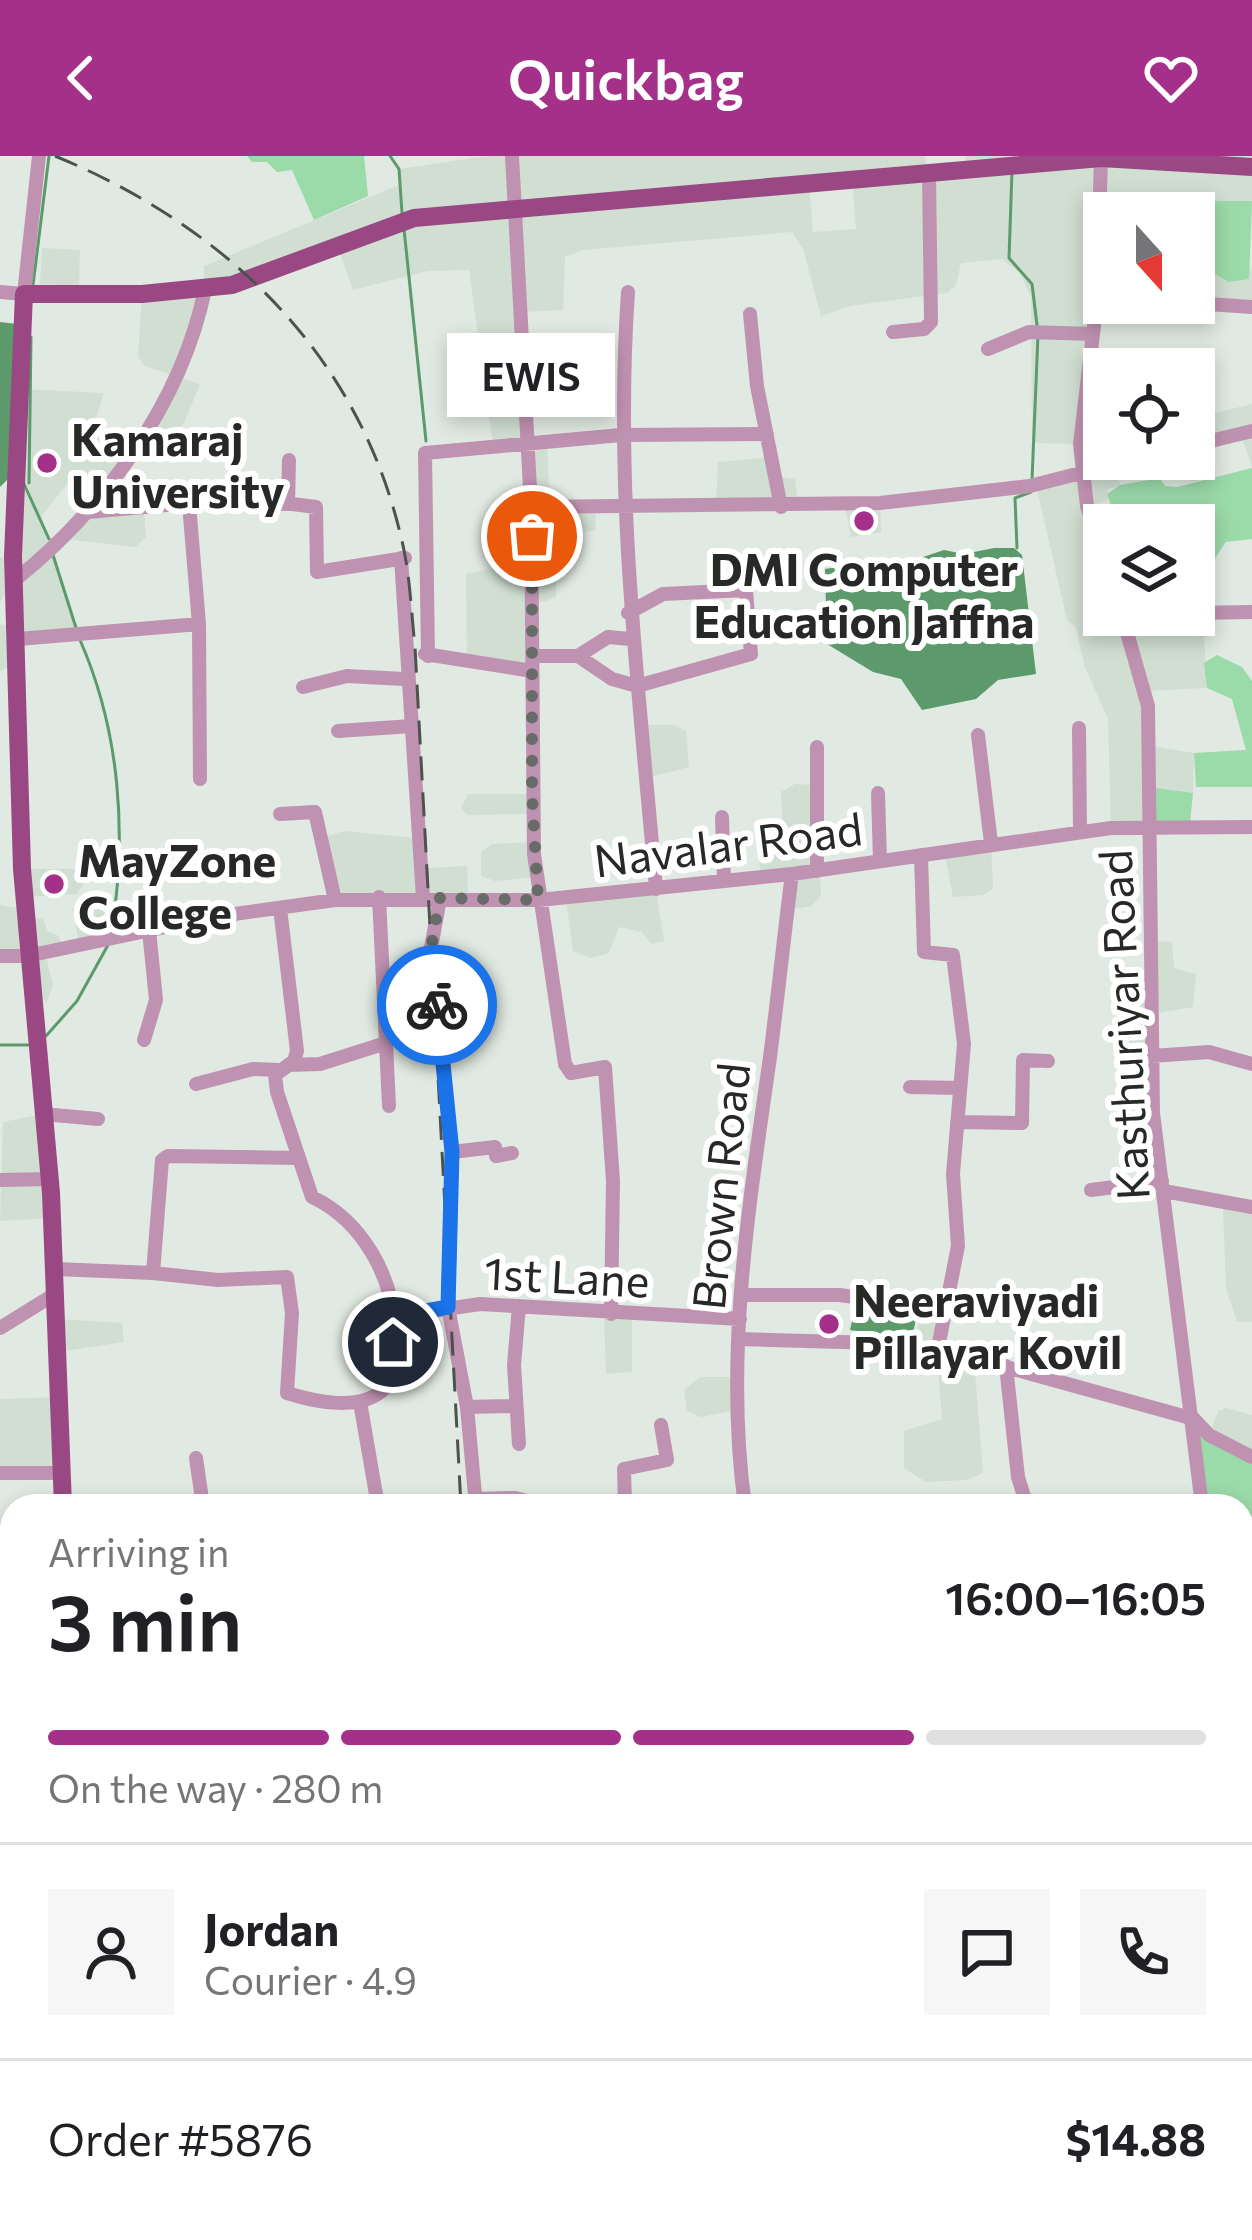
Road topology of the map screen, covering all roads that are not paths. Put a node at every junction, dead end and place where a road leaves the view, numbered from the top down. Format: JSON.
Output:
{"nodes":[{"id":1,"x":39,"y":156,"type":"edge"},
{"id":2,"x":512,"y":156,"type":"edge"},
{"id":3,"x":1101,"y":157,"type":"edge"},
{"id":4,"x":1180,"y":159,"type":"edge"},
{"id":5,"x":927,"y":165,"type":"edge"},
{"id":6,"x":1252,"y":167,"type":"edge"},
{"id":7,"x":516,"y":212,"type":"junction"},
{"id":8,"x":205,"y":289,"type":"junction"},
{"id":9,"x":0,"y":292,"type":"edge"},
{"id":10,"x":628,"y":292,"type":"dead end"},
{"id":11,"x":30,"y":294,"type":"junction"},
{"id":12,"x":1215,"y":304,"type":"edge"},
{"id":13,"x":1252,"y":307,"type":"edge"},
{"id":14,"x":750,"y":314,"type":"dead end"},
{"id":15,"x":893,"y":332,"type":"dead end"},
{"id":16,"x":1093,"y":334,"type":"junction"},
{"id":17,"x":988,"y":350,"type":"dead end"},
{"id":18,"x":1252,"y":431,"type":"edge"},
{"id":19,"x":767,"y":434,"type":"junction"},
{"id":20,"x":621,"y":435,"type":"junction"},
{"id":21,"x":1215,"y":440,"type":"edge"},
{"id":22,"x":527,"y":441,"type":"junction"},
{"id":23,"x":289,"y":460,"type":"dead end"},
{"id":24,"x":1081,"y":473,"type":"junction"},
{"id":25,"x":178,"y":504,"type":"dead end"},
{"id":26,"x":292,"y":504,"type":"dead end"},
{"id":27,"x":1089,"y":504,"type":"edge"},
{"id":28,"x":624,"y":506,"type":"junction"},
{"id":29,"x":531,"y":507,"type":"junction"},
{"id":30,"x":781,"y":507,"type":"junction"},
{"id":31,"x":88,"y":512,"type":"junction"},
{"id":32,"x":423,"y":555,"type":"junction"},
{"id":33,"x":7,"y":557,"type":"edge"},
{"id":34,"x":401,"y":558,"type":"junction"},
{"id":35,"x":15,"y":580,"type":"junction"},
{"id":36,"x":0,"y":602,"type":"edge"},
{"id":37,"x":1252,"y":612,"type":"edge"},
{"id":38,"x":1215,"y":613,"type":"edge"},
{"id":39,"x":628,"y":614,"type":"junction"},
{"id":40,"x":200,"y":624,"type":"junction"},
{"id":41,"x":1129,"y":636,"type":"edge"},
{"id":42,"x":409,"y":637,"type":"junction"},
{"id":43,"x":18,"y":639,"type":"junction"},
{"id":44,"x":630,"y":639,"type":"junction"},
{"id":45,"x":428,"y":656,"type":"junction"},
{"id":46,"x":578,"y":656,"type":"junction"},
{"id":47,"x":532,"y":664,"type":"junction"},
{"id":48,"x":404,"y":679,"type":"dead end"},
{"id":49,"x":637,"y":686,"type":"junction"},
{"id":50,"x":303,"y":687,"type":"dead end"},
{"id":51,"x":412,"y":726,"type":"junction"},
{"id":52,"x":1079,"y":728,"type":"dead end"},
{"id":53,"x":338,"y":730,"type":"dead end"},
{"id":54,"x":978,"y":735,"type":"dead end"},
{"id":55,"x":817,"y":747,"type":"dead end"},
{"id":56,"x":200,"y":779,"type":"dead end"},
{"id":57,"x":878,"y":793,"type":"dead end"},
{"id":58,"x":280,"y":814,"type":"dead end"},
{"id":59,"x":722,"y":817,"type":"dead end"},
{"id":60,"x":1147,"y":824,"type":"junction"},
{"id":61,"x":1252,"y":827,"type":"edge"},
{"id":62,"x":1081,"y":831,"type":"junction"},
{"id":63,"x":991,"y":844,"type":"junction"},
{"id":64,"x":921,"y":860,"type":"junction"},
{"id":65,"x":880,"y":861,"type":"junction"},
{"id":66,"x":817,"y":871,"type":"junction"},
{"id":67,"x":792,"y":874,"type":"junction"},
{"id":68,"x":724,"y":880,"type":"junction"},
{"id":69,"x":656,"y":889,"type":"junction"},
{"id":70,"x":379,"y":897,"type":"junction"},
{"id":71,"x":431,"y":898,"type":"junction"},
{"id":72,"x":334,"y":900,"type":"junction"},
{"id":73,"x":538,"y":900,"type":"junction"},
{"id":74,"x":280,"y":908,"type":"junction"},
{"id":75,"x":149,"y":930,"type":"junction"},
{"id":76,"x":0,"y":956,"type":"edge"},
{"id":77,"x":27,"y":956,"type":"junction"},
{"id":78,"x":144,"y":1040,"type":"dead end"},
{"id":79,"x":386,"y":1043,"type":"junction"},
{"id":80,"x":1153,"y":1056,"type":"junction"},
{"id":81,"x":1048,"y":1060,"type":"dead end"},
{"id":82,"x":1252,"y":1064,"type":"edge"},
{"id":83,"x":283,"y":1068,"type":"junction"},
{"id":84,"x":196,"y":1084,"type":"dead end"},
{"id":85,"x":910,"y":1088,"type":"dead end"},
{"id":86,"x":960,"y":1088,"type":"junction"},
{"id":87,"x":389,"y":1106,"type":"dead end"},
{"id":88,"x":44,"y":1114,"type":"junction"},
{"id":89,"x":98,"y":1119,"type":"dead end"},
{"id":90,"x":957,"y":1122,"type":"junction"},
{"id":91,"x":452,"y":1152,"type":"junction"},
{"id":92,"x":512,"y":1153,"type":"dead end"},
{"id":93,"x":298,"y":1158,"type":"junction"},
{"id":94,"x":50,"y":1179,"type":"junction"},
{"id":95,"x":0,"y":1180,"type":"edge"},
{"id":96,"x":1163,"y":1186,"type":"junction"},
{"id":97,"x":1091,"y":1190,"type":"dead end"},
{"id":98,"x":1252,"y":1207,"type":"edge"},
{"id":99,"x":55,"y":1269,"type":"junction"},
{"id":100,"x":153,"y":1274,"type":"junction"},
{"id":101,"x":56,"y":1294,"type":"junction"},
{"id":102,"x":743,"y":1295,"type":"junction"},
{"id":103,"x":519,"y":1306,"type":"junction"},
{"id":104,"x":448,"y":1307,"type":"junction"},
{"id":105,"x":950,"y":1310,"type":"junction"},
{"id":106,"x":610,"y":1314,"type":"junction"},
{"id":107,"x":392,"y":1317,"type":"junction"},
{"id":108,"x":740,"y":1319,"type":"junction"},
{"id":109,"x":0,"y":1328,"type":"edge"},
{"id":110,"x":738,"y":1339,"type":"junction"},
{"id":111,"x":937,"y":1353,"type":"junction"},
{"id":112,"x":1006,"y":1366,"type":"junction"},
{"id":113,"x":359,"y":1402,"type":"junction"},
{"id":114,"x":515,"y":1406,"type":"junction"},
{"id":115,"x":467,"y":1407,"type":"junction"},
{"id":116,"x":1194,"y":1419,"type":"junction"},
{"id":117,"x":661,"y":1425,"type":"dead end"},
{"id":118,"x":519,"y":1444,"type":"dead end"},
{"id":119,"x":1252,"y":1457,"type":"edge"},
{"id":120,"x":196,"y":1458,"type":"dead end"},
{"id":121,"x":0,"y":1473,"type":"edge"},
{"id":122,"x":62,"y":1473,"type":"junction"},
{"id":123,"x":63,"y":1494,"type":"edge"},
{"id":124,"x":201,"y":1494,"type":"edge"},
{"id":125,"x":378,"y":1494,"type":"edge"},
{"id":126,"x":475,"y":1494,"type":"edge"},
{"id":127,"x":625,"y":1494,"type":"edge"},
{"id":128,"x":744,"y":1494,"type":"edge"},
{"id":129,"x":1023,"y":1494,"type":"edge"},
{"id":130,"x":1201,"y":1494,"type":"edge"}],
"edges":[{"from":1,"to":11,"type":"street"},
{"from":2,"to":7,"type":"street"},
{"from":3,"to":4,"type":"main road"},
{"from":3,"to":5,"type":"main road"},
{"from":3,"to":16,"type":"street"},
{"from":4,"to":6,"type":"main road"},
{"from":5,"to":7,"type":"main road"},
{"from":5,"to":15,"type":"street"},
{"from":7,"to":8,"type":"main road"},
{"from":7,"to":22,"type":"street"},
{"from":8,"to":11,"type":"main road"},
{"from":8,"to":31,"type":"street"},
{"from":9,"to":11,"type":"street"},
{"from":10,"to":20,"type":"street"},
{"from":11,"to":33,"type":"main road"},
{"from":12,"to":13,"type":"street"},
{"from":14,"to":19,"type":"street"},
{"from":16,"to":17,"type":"street"},
{"from":16,"to":24,"type":"street"},
{"from":18,"to":21,"type":"street"},
{"from":19,"to":20,"type":"street"},
{"from":19,"to":30,"type":"street"},
{"from":20,"to":22,"type":"street"},
{"from":20,"to":28,"type":"street"},
{"from":22,"to":29,"type":"street"},
{"from":22,"to":32,"type":"street"},
{"from":23,"to":40,"type":"street"},
{"from":24,"to":27,"type":"street"},
{"from":24,"to":30,"type":"street"},
{"from":25,"to":31,"type":"street"},
{"from":26,"to":34,"type":"street"},
{"from":28,"to":29,"type":"street"},
{"from":28,"to":30,"type":"street"},
{"from":28,"to":39,"type":"street"},
{"from":29,"to":47,"type":"street"},
{"from":31,"to":35,"type":"street"},
{"from":32,"to":34,"type":"street"},
{"from":32,"to":45,"type":"street"},
{"from":33,"to":35,"type":"main road"},
{"from":34,"to":42,"type":"street"},
{"from":35,"to":36,"type":"main road"},
{"from":35,"to":43,"type":"main road"},
{"from":37,"to":38,"type":"street"},
{"from":39,"to":44,"type":"street"},
{"from":39,"to":49,"type":"street"},
{"from":40,"to":43,"type":"street"},
{"from":40,"to":56,"type":"street"},
{"from":41,"to":60,"type":"street","name":"Kasthuriyar Road"},
{"from":42,"to":45,"type":"street"},
{"from":42,"to":51,"type":"street"},
{"from":43,"to":77,"type":"main road"},
{"from":44,"to":46,"type":"street"},
{"from":44,"to":49,"type":"street"},
{"from":45,"to":47,"type":"street"},
{"from":46,"to":47,"type":"street"},
{"from":46,"to":49,"type":"street"},
{"from":47,"to":73,"type":"street"},
{"from":48,"to":50,"type":"street"},
{"from":49,"to":69,"type":"street"},
{"from":51,"to":53,"type":"street"},
{"from":51,"to":71,"type":"street"},
{"from":52,"to":62,"type":"street"},
{"from":54,"to":63,"type":"street"},
{"from":55,"to":66,"type":"street"},
{"from":57,"to":65,"type":"street"},
{"from":58,"to":72,"type":"street"},
{"from":59,"to":68,"type":"street"},
{"from":60,"to":61,"type":"street","name":"Navalar Road"},
{"from":60,"to":62,"type":"street","name":"Navalar Road"},
{"from":60,"to":80,"type":"street","name":"Kasthuriyar Road"},
{"from":62,"to":63,"type":"street","name":"Navalar Road"},
{"from":63,"to":64,"type":"street","name":"Navalar Road"},
{"from":64,"to":65,"type":"street","name":"Navalar Road"},
{"from":64,"to":86,"type":"street"},
{"from":65,"to":66,"type":"street","name":"Navalar Road"},
{"from":66,"to":67,"type":"street","name":"Navalar Road"},
{"from":67,"to":68,"type":"street","name":"Navalar Road"},
{"from":67,"to":102,"type":"street","name":"Brown Road"},
{"from":68,"to":69,"type":"street","name":"Navalar Road"},
{"from":69,"to":73,"type":"street","name":"Navalar Road"},
{"from":70,"to":71,"type":"street","name":"Navalar Road"},
{"from":70,"to":72,"type":"street","name":"Navalar Road"},
{"from":70,"to":79,"type":"street"},
{"from":71,"to":73,"type":"street","name":"Navalar Road"},
{"from":71,"to":91,"type":"street"},
{"from":72,"to":74,"type":"street","name":"Navalar Road"},
{"from":73,"to":106,"type":"street"},
{"from":74,"to":75,"type":"street","name":"Navalar Road"},
{"from":74,"to":83,"type":"street"},
{"from":75,"to":77,"type":"street","name":"Navalar Road"},
{"from":75,"to":78,"type":"street"},
{"from":76,"to":77,"type":"street","name":"Navalar Road"},
{"from":77,"to":88,"type":"main road"},
{"from":79,"to":83,"type":"street"},
{"from":79,"to":87,"type":"street"},
{"from":80,"to":82,"type":"street"},
{"from":80,"to":96,"type":"street","name":"Kasthuriyar Road"},
{"from":81,"to":90,"type":"street"},
{"from":83,"to":84,"type":"street"},
{"from":83,"to":93,"type":"street"},
{"from":85,"to":86,"type":"street"},
{"from":86,"to":90,"type":"street"},
{"from":88,"to":89,"type":"street"},
{"from":88,"to":94,"type":"main road"},
{"from":90,"to":105,"type":"street"},
{"from":91,"to":92,"type":"street"},
{"from":91,"to":104,"type":"street"},
{"from":93,"to":100,"type":"street"},
{"from":93,"to":107,"type":"street"},
{"from":94,"to":95,"type":"street"},
{"from":94,"to":99,"type":"main road"},
{"from":96,"to":97,"type":"street"},
{"from":96,"to":98,"type":"street"},
{"from":96,"to":116,"type":"street","name":"Kasthuriyar Road"},
{"from":99,"to":100,"type":"street"},
{"from":99,"to":101,"type":"main road"},
{"from":100,"to":113,"type":"street"},
{"from":101,"to":109,"type":"street"},
{"from":101,"to":122,"type":"main road"},
{"from":102,"to":105,"type":"street"},
{"from":102,"to":108,"type":"street","name":"Brown Road"},
{"from":103,"to":104,"type":"street","name":"1st Lane"},
{"from":103,"to":106,"type":"street","name":"1st Lane"},
{"from":103,"to":114,"type":"street"},
{"from":104,"to":107,"type":"street","name":"1st Lane"},
{"from":104,"to":115,"type":"street"},
{"from":105,"to":111,"type":"street"},
{"from":106,"to":108,"type":"street","name":"1st Lane"},
{"from":107,"to":113,"type":"street"},
{"from":108,"to":110,"type":"street","name":"Brown Road"},
{"from":110,"to":111,"type":"street"},
{"from":110,"to":128,"type":"street","name":"Brown Road"},
{"from":111,"to":112,"type":"street"},
{"from":112,"to":116,"type":"street"},
{"from":112,"to":129,"type":"street"},
{"from":113,"to":125,"type":"street"},
{"from":114,"to":115,"type":"street"},
{"from":114,"to":118,"type":"street"},
{"from":115,"to":126,"type":"street"},
{"from":116,"to":119,"type":"street"},
{"from":116,"to":130,"type":"street","name":"Kasthuriyar Road"},
{"from":117,"to":127,"type":"street"},
{"from":120,"to":124,"type":"street"},
{"from":121,"to":122,"type":"street"},
{"from":122,"to":123,"type":"main road"}]}
